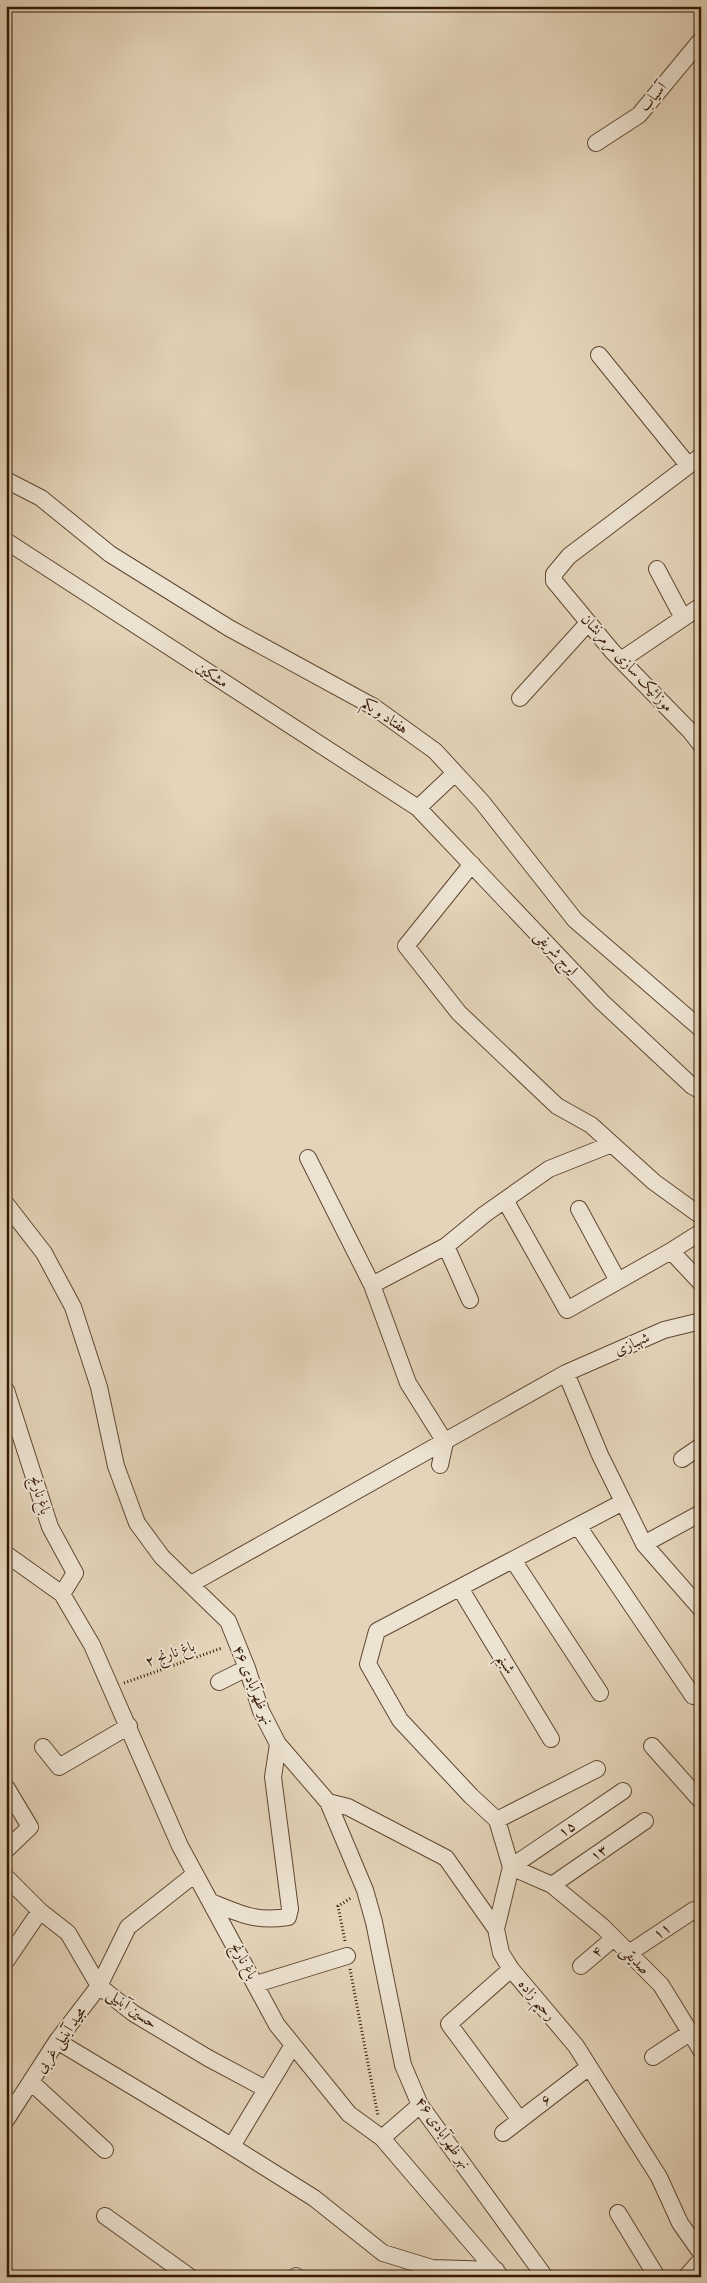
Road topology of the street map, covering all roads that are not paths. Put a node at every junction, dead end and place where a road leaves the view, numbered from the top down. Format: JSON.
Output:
{"nodes":[{"id":1,"x":701,"y":40,"type":"edge"},
{"id":2,"x":596,"y":144,"type":"dead end"},
{"id":3,"x":599,"y":355,"type":"dead end"},
{"id":4,"x":694,"y":460,"type":"edge"},
{"id":5,"x":6,"y":480,"type":"edge"},
{"id":6,"x":6,"y":541,"type":"edge"},
{"id":7,"x":657,"y":569,"type":"dead end"},
{"id":8,"x":701,"y":606,"type":"edge"},
{"id":9,"x":683,"y":618,"type":"junction"},
{"id":10,"x":588,"y":623,"type":"junction"},
{"id":11,"x":621,"y":660,"type":"junction"},
{"id":12,"x":520,"y":698,"type":"dead end"},
{"id":13,"x":701,"y":745,"type":"edge"},
{"id":14,"x":455,"y":773,"type":"junction"},
{"id":15,"x":418,"y":808,"type":"junction"},
{"id":16,"x":472,"y":864,"type":"junction"},
{"id":17,"x":701,"y":1030,"type":"edge"},
{"id":18,"x":701,"y":1091,"type":"edge"},
{"id":19,"x":612,"y":1144,"type":"junction"},
{"id":20,"x":308,"y":1158,"type":"dead end"},
{"id":21,"x":505,"y":1200,"type":"junction"},
{"id":22,"x":7,"y":1206,"type":"edge"},
{"id":23,"x":579,"y":1209,"type":"dead end"},
{"id":24,"x":701,"y":1216,"type":"edge"},
{"id":25,"x":701,"y":1232,"type":"edge"},
{"id":26,"x":446,"y":1246,"type":"junction"},
{"id":27,"x":671,"y":1251,"type":"junction"},
{"id":28,"x":618,"y":1281,"type":"junction"},
{"id":29,"x":701,"y":1283,"type":"edge"},
{"id":30,"x":372,"y":1285,"type":"junction"},
{"id":31,"x":470,"y":1300,"type":"dead end"},
{"id":32,"x":701,"y":1321,"type":"edge"},
{"id":33,"x":566,"y":1373,"type":"junction"},
{"id":34,"x":6,"y":1390,"type":"edge"},
{"id":35,"x":11,"y":1419,"type":"edge"},
{"id":36,"x":445,"y":1442,"type":"junction"},
{"id":37,"x":701,"y":1446,"type":"edge"},
{"id":38,"x":682,"y":1459,"type":"dead end"},
{"id":39,"x":440,"y":1465,"type":"dead end"},
{"id":40,"x":623,"y":1502,"type":"junction"},
{"id":41,"x":701,"y":1513,"type":"edge"},
{"id":42,"x":578,"y":1526,"type":"junction"},
{"id":43,"x":644,"y":1544,"type":"junction"},
{"id":44,"x":6,"y":1554,"type":"edge"},
{"id":45,"x":513,"y":1560,"type":"junction"},
{"id":46,"x":191,"y":1584,"type":"junction"},
{"id":47,"x":460,"y":1588,"type":"junction"},
{"id":48,"x":62,"y":1594,"type":"junction"},
{"id":49,"x":701,"y":1609,"type":"edge"},
{"id":50,"x":247,"y":1668,"type":"junction"},
{"id":51,"x":219,"y":1682,"type":"dead end"},
{"id":52,"x":701,"y":1689,"type":"edge"},
{"id":53,"x":600,"y":1693,"type":"dead end"},
{"id":54,"x":129,"y":1726,"type":"junction"},
{"id":55,"x":551,"y":1739,"type":"dead end"},
{"id":56,"x":278,"y":1744,"type":"junction"},
{"id":57,"x":652,"y":1746,"type":"dead end"},
{"id":58,"x":43,"y":1747,"type":"dead end"},
{"id":59,"x":597,"y":1769,"type":"dead end"},
{"id":60,"x":6,"y":1788,"type":"edge"},
{"id":61,"x":622,"y":1791,"type":"dead end"},
{"id":62,"x":701,"y":1801,"type":"edge"},
{"id":63,"x":328,"y":1802,"type":"junction"},
{"id":64,"x":497,"y":1820,"type":"junction"},
{"id":65,"x":645,"y":1821,"type":"dead end"},
{"id":66,"x":6,"y":1850,"type":"edge"},
{"id":67,"x":511,"y":1867,"type":"junction"},
{"id":68,"x":195,"y":1874,"type":"junction"},
{"id":69,"x":6,"y":1877,"type":"edge"},
{"id":70,"x":552,"y":1886,"type":"junction"},
{"id":71,"x":211,"y":1902,"type":"junction"},
{"id":72,"x":694,"y":1910,"type":"dead end"},
{"id":73,"x":40,"y":1911,"type":"junction"},
{"id":74,"x":496,"y":1929,"type":"junction"},
{"id":75,"x":614,"y":1938,"type":"junction"},
{"id":76,"x":629,"y":1953,"type":"junction"},
{"id":77,"x":347,"y":1956,"type":"road end"},
{"id":78,"x":6,"y":1960,"type":"edge"},
{"id":79,"x":580,"y":1966,"type":"dead end"},
{"id":80,"x":511,"y":1969,"type":"junction"},
{"id":81,"x":256,"y":1984,"type":"junction"},
{"id":82,"x":99,"y":1986,"type":"junction"},
{"id":83,"x":690,"y":2032,"type":"junction"},
{"id":84,"x":57,"y":2041,"type":"junction"},
{"id":85,"x":293,"y":2045,"type":"junction"},
{"id":86,"x":701,"y":2050,"type":"edge"},
{"id":87,"x":654,"y":2057,"type":"dead end"},
{"id":88,"x":589,"y":2067,"type":"junction"},
{"id":89,"x":31,"y":2082,"type":"junction"},
{"id":90,"x":266,"y":2089,"type":"junction"},
{"id":91,"x":420,"y":2105,"type":"junction"},
{"id":92,"x":9,"y":2110,"type":"edge"},
{"id":93,"x":520,"y":2120,"type":"junction"},
{"id":94,"x":503,"y":2133,"type":"dead end"},
{"id":95,"x":382,"y":2138,"type":"junction"},
{"id":96,"x":232,"y":2146,"type":"junction"},
{"id":97,"x":105,"y":2150,"type":"dead end"},
{"id":98,"x":618,"y":2213,"type":"dead end"},
{"id":99,"x":105,"y":2216,"type":"dead end"},
{"id":100,"x":701,"y":2253,"type":"edge"},
{"id":101,"x":701,"y":2260,"type":"edge"},
{"id":102,"x":498,"y":2274,"type":"edge"},
{"id":103,"x":190,"y":2277,"type":"edge"},
{"id":104,"x":545,"y":2277,"type":"edge"},
{"id":105,"x":657,"y":2277,"type":"edge"},
{"id":106,"x":686,"y":2277,"type":"edge"}],
"edges":[{"from":1,"to":2,"type":"street","name":"آسیاب"},
{"from":3,"to":4,"type":"street"},
{"from":4,"to":10,"type":"street","name":"موزائیک سازی مرمرنشان"},
{"from":5,"to":14,"type":"street","name":"هفتاد و یکم"},
{"from":6,"to":15,"type":"street","name":"مشکین"},
{"from":7,"to":9,"type":"street"},
{"from":8,"to":9,"type":"street"},
{"from":9,"to":11,"type":"street"},
{"from":10,"to":11,"type":"street","name":"موزائیک سازی مرمرنشان"},
{"from":10,"to":12,"type":"street"},
{"from":11,"to":13,"type":"street","name":"موزائیک سازی مرمرنشان"},
{"from":14,"to":15,"type":"street"},
{"from":14,"to":17,"type":"street","name":"هفتاد و یکم"},
{"from":15,"to":16,"type":"street","name":"ایرج شریفی"},
{"from":16,"to":18,"type":"street","name":"ایرج شریفی"},
{"from":16,"to":19,"type":"street"},
{"from":19,"to":21,"type":"street"},
{"from":19,"to":24,"type":"street"},
{"from":20,"to":30,"type":"street"},
{"from":21,"to":26,"type":"street"},
{"from":21,"to":28,"type":"street"},
{"from":22,"to":46,"type":"street","name":"نهر ظهرآبادی ۴۶"},
{"from":23,"to":28,"type":"street"},
{"from":25,"to":27,"type":"street"},
{"from":26,"to":30,"type":"street"},
{"from":26,"to":31,"type":"street"},
{"from":27,"to":28,"type":"street"},
{"from":27,"to":29,"type":"street"},
{"from":30,"to":36,"type":"street"},
{"from":32,"to":33,"type":"street","name":"شهبازی"},
{"from":33,"to":36,"type":"street","name":"شهبازی"},
{"from":33,"to":40,"type":"street"},
{"from":34,"to":35,"type":"street","name":"باغ نارنج"},
{"from":35,"to":48,"type":"street","name":"باغ نارنج"},
{"from":36,"to":39,"type":"street"},
{"from":36,"to":46,"type":"street","name":"شهبازی"},
{"from":37,"to":38,"type":"street"},
{"from":40,"to":42,"type":"street"},
{"from":40,"to":43,"type":"street"},
{"from":41,"to":43,"type":"street"},
{"from":42,"to":45,"type":"street"},
{"from":42,"to":52,"type":"street"},
{"from":43,"to":49,"type":"street"},
{"from":44,"to":48,"type":"street","name":"باغ نارنج"},
{"from":45,"to":47,"type":"street"},
{"from":45,"to":53,"type":"street"},
{"from":46,"to":50,"type":"street","name":"نهر ظهرآبادی ۴۶"},
{"from":47,"to":55,"type":"street","name":"شبنم"},
{"from":47,"to":64,"type":"street"},
{"from":48,"to":54,"type":"street","name":"باغ نارنج"},
{"from":50,"to":51,"type":"street"},
{"from":50,"to":56,"type":"street","name":"نهر ظهرآبادی ۴۶"},
{"from":54,"to":58,"type":"street"},
{"from":54,"to":68,"type":"street","name":"باغ نارنج"},
{"from":56,"to":63,"type":"street","name":"نهر ظهرآبادی ۴۶"},
{"from":56,"to":71,"type":"street"},
{"from":57,"to":62,"type":"street"},
{"from":59,"to":64,"type":"street"},
{"from":60,"to":66,"type":"street"},
{"from":61,"to":67,"type":"street","name":"۱۵"},
{"from":63,"to":74,"type":"street","name":"رحیم زاده"},
{"from":63,"to":91,"type":"street","name":"نهر ظهرآبادی ۴۶"},
{"from":64,"to":67,"type":"street"},
{"from":65,"to":70,"type":"street","name":"۱۳"},
{"from":67,"to":70,"type":"street","name":"صدیقی"},
{"from":67,"to":74,"type":"street"},
{"from":68,"to":71,"type":"street","name":"باغ نارنج"},
{"from":68,"to":82,"type":"street","name":"مجید آبنیلی غربی"},
{"from":69,"to":73,"type":"street","name":"حسین آبنیلی"},
{"from":70,"to":75,"type":"street","name":"صدیقی"},
{"from":71,"to":81,"type":"street","name":"باغ نارنج"},
{"from":72,"to":76,"type":"street","name":"۱۱"},
{"from":73,"to":78,"type":"street"},
{"from":73,"to":82,"type":"street","name":"حسین آبنیلی"},
{"from":74,"to":80,"type":"street","name":"رحیم زاده"},
{"from":75,"to":76,"type":"street","name":"صدیقی"},
{"from":75,"to":79,"type":"street","name":"۴"},
{"from":76,"to":83,"type":"street","name":"صدیقی"},
{"from":77,"to":81,"type":"street"},
{"from":80,"to":88,"type":"street","name":"رحیم زاده"},
{"from":80,"to":93,"type":"street"},
{"from":81,"to":85,"type":"street","name":"باغ نارنج"},
{"from":82,"to":84,"type":"street","name":"مجید آبنیلی غربی"},
{"from":82,"to":90,"type":"street","name":"حسین آبنیلی"},
{"from":83,"to":86,"type":"street","name":"صدیقی"},
{"from":83,"to":87,"type":"street"},
{"from":84,"to":89,"type":"street","name":"مجید آبنیلی غربی"},
{"from":84,"to":96,"type":"street"},
{"from":85,"to":90,"type":"street"},
{"from":85,"to":95,"type":"street","name":"باغ نارنج"},
{"from":88,"to":93,"type":"street","name":"۶"},
{"from":88,"to":100,"type":"street","name":"رحیم زاده"},
{"from":89,"to":92,"type":"street","name":"مجید آبنیلی غربی"},
{"from":89,"to":97,"type":"street"},
{"from":90,"to":96,"type":"street"},
{"from":91,"to":95,"type":"street"},
{"from":91,"to":104,"type":"street","name":"نهر ظهرآبادی ۴۶"},
{"from":93,"to":94,"type":"street","name":"۶"},
{"from":95,"to":102,"type":"street","name":"باغ نارنج"},
{"from":96,"to":102,"type":"street"},
{"from":98,"to":105,"type":"street"},
{"from":99,"to":103,"type":"street"},
{"from":101,"to":106,"type":"street"}]}
